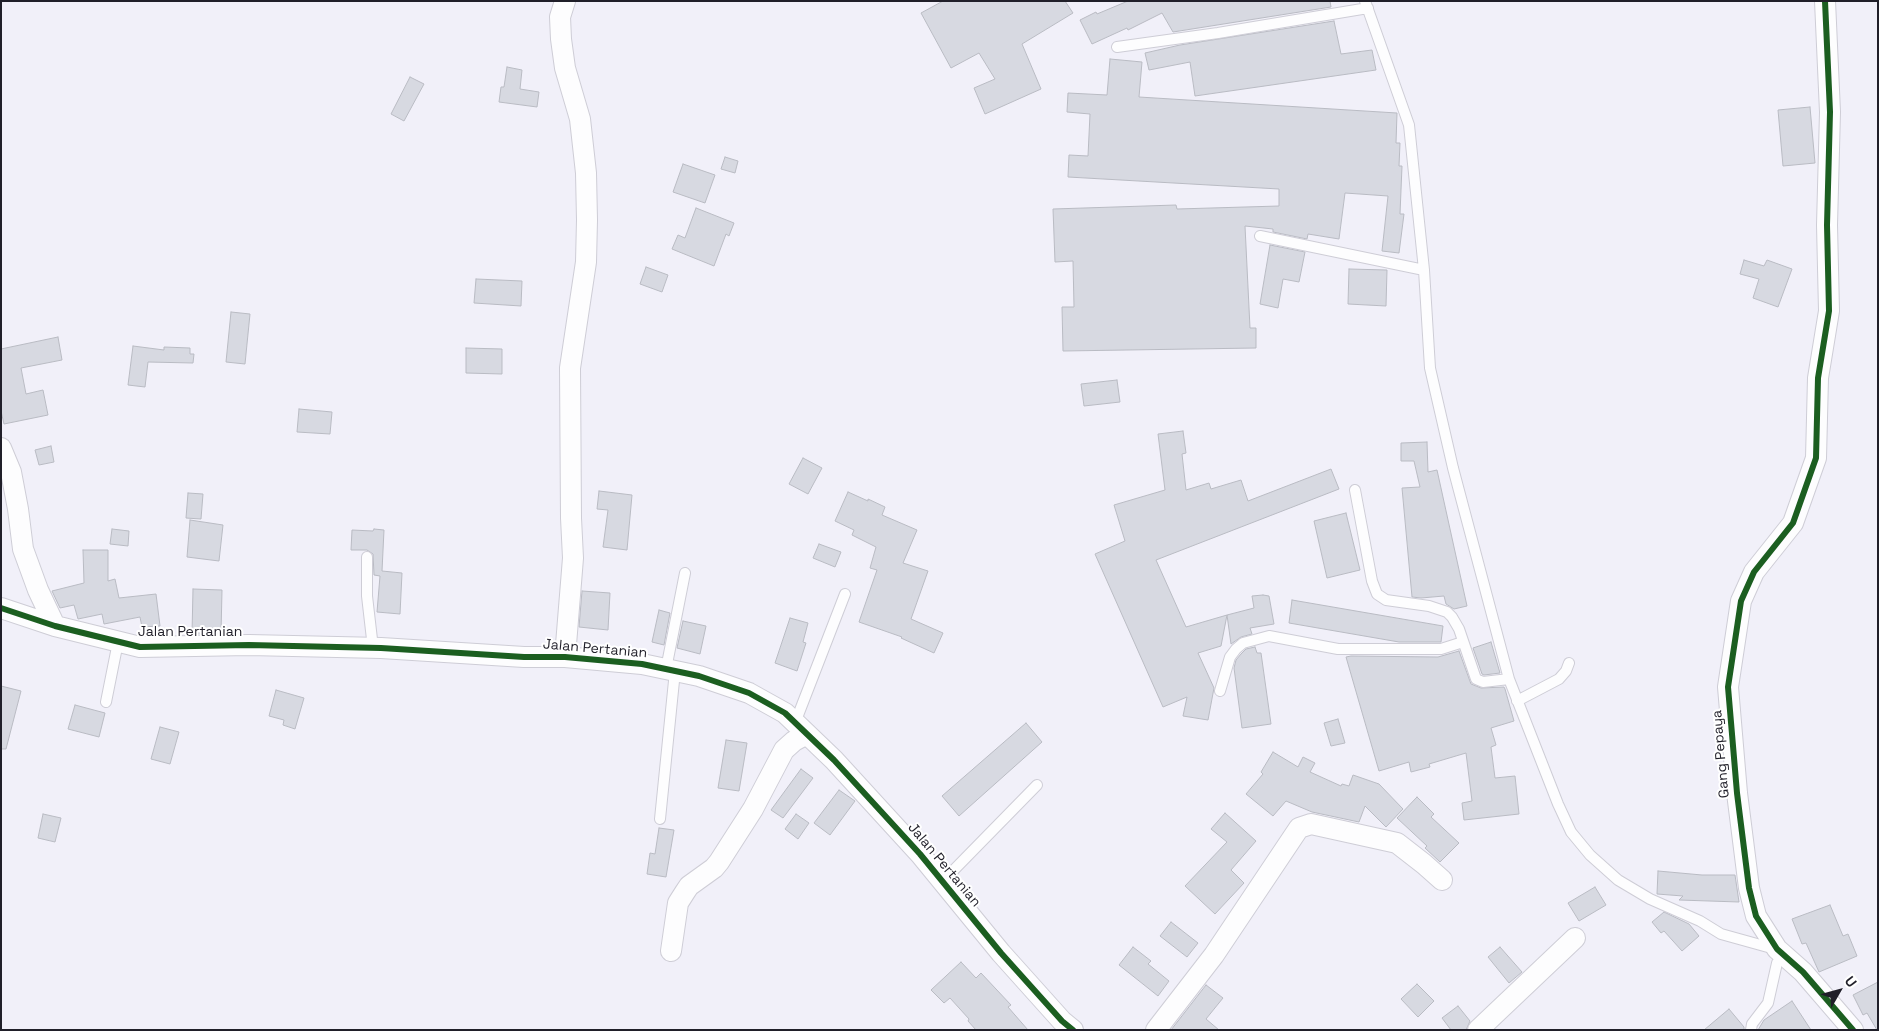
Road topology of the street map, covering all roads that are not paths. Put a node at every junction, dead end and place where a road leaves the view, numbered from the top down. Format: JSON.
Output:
{"nodes":[{"id":1,"x":564,"y":1,"type":"edge"},
{"id":2,"x":1825,"y":1,"type":"edge"},
{"id":3,"x":1367,"y":5,"type":"edge"},
{"id":4,"x":1117,"y":47,"type":"dead end"},
{"id":5,"x":1260,"y":236,"type":"dead end"},
{"id":6,"x":1424,"y":270,"type":"junction"},
{"id":7,"x":1,"y":448,"type":"edge"},
{"id":8,"x":1355,"y":490,"type":"dead end"},
{"id":9,"x":368,"y":557,"type":"dead end"},
{"id":10,"x":685,"y":572,"type":"dead end"},
{"id":11,"x":845,"y":594,"type":"dead end"},
{"id":12,"x":1,"y":608,"type":"edge"},
{"id":13,"x":55,"y":626,"type":"junction"},
{"id":14,"x":118,"y":642,"type":"junction"},
{"id":15,"x":1463,"y":642,"type":"junction"},
{"id":16,"x":373,"y":648,"type":"junction"},
{"id":17,"x":565,"y":657,"type":"junction"},
{"id":18,"x":1569,"y":663,"type":"dead end"},
{"id":19,"x":671,"y":670,"type":"junction"},
{"id":20,"x":1510,"y":679,"type":"junction"},
{"id":21,"x":1220,"y":692,"type":"dead end"},
{"id":22,"x":1517,"y":701,"type":"junction"},
{"id":23,"x":106,"y":702,"type":"dead end"},
{"id":24,"x":801,"y":728,"type":"junction"},
{"id":25,"x":1037,"y":785,"type":"dead end"},
{"id":26,"x":660,"y":819,"type":"dead end"},
{"id":27,"x":1442,"y":880,"type":"dead end"},
{"id":28,"x":943,"y":881,"type":"junction"},
{"id":29,"x":1575,"y":938,"type":"dead end"},
{"id":30,"x":672,"y":951,"type":"dead end"},
{"id":31,"x":1781,"y":953,"type":"junction"},
{"id":32,"x":1073,"y":1030,"type":"edge"},
{"id":33,"x":1156,"y":1030,"type":"edge"},
{"id":34,"x":1478,"y":1030,"type":"edge"},
{"id":35,"x":1751,"y":1030,"type":"edge"},
{"id":36,"x":1853,"y":1030,"type":"edge"}],
"edges":[{"from":1,"to":17,"type":"street"},
{"from":2,"to":31,"type":"street","name":"Gang Pepaya"},
{"from":3,"to":4,"type":"lane"},
{"from":3,"to":6,"type":"lane"},
{"from":5,"to":6,"type":"lane"},
{"from":6,"to":20,"type":"lane"},
{"from":7,"to":13,"type":"street"},
{"from":8,"to":15,"type":"lane"},
{"from":9,"to":16,"type":"lane"},
{"from":10,"to":19,"type":"lane"},
{"from":11,"to":24,"type":"lane"},
{"from":12,"to":13,"type":"street","name":"Jalan Pertanian"},
{"from":13,"to":14,"type":"street","name":"Jalan Pertanian"},
{"from":14,"to":16,"type":"street","name":"Jalan Pertanian"},
{"from":14,"to":23,"type":"lane"},
{"from":15,"to":20,"type":"lane"},
{"from":15,"to":21,"type":"lane"},
{"from":16,"to":17,"type":"street","name":"Jalan Pertanian"},
{"from":17,"to":19,"type":"street","name":"Jalan Pertanian"},
{"from":18,"to":22,"type":"lane"},
{"from":19,"to":24,"type":"street","name":"Jalan Pertanian"},
{"from":19,"to":26,"type":"lane"},
{"from":20,"to":22,"type":"lane"},
{"from":22,"to":31,"type":"lane"},
{"from":24,"to":28,"type":"street","name":"Jalan Pertanian"},
{"from":24,"to":30,"type":"street"},
{"from":25,"to":28,"type":"lane"},
{"from":27,"to":33,"type":"street"},
{"from":28,"to":32,"type":"street","name":"Jalan Pertanian"},
{"from":29,"to":34,"type":"street"},
{"from":31,"to":35,"type":"lane"},
{"from":31,"to":36,"type":"street","name":"Gang Pepaya"}]}
